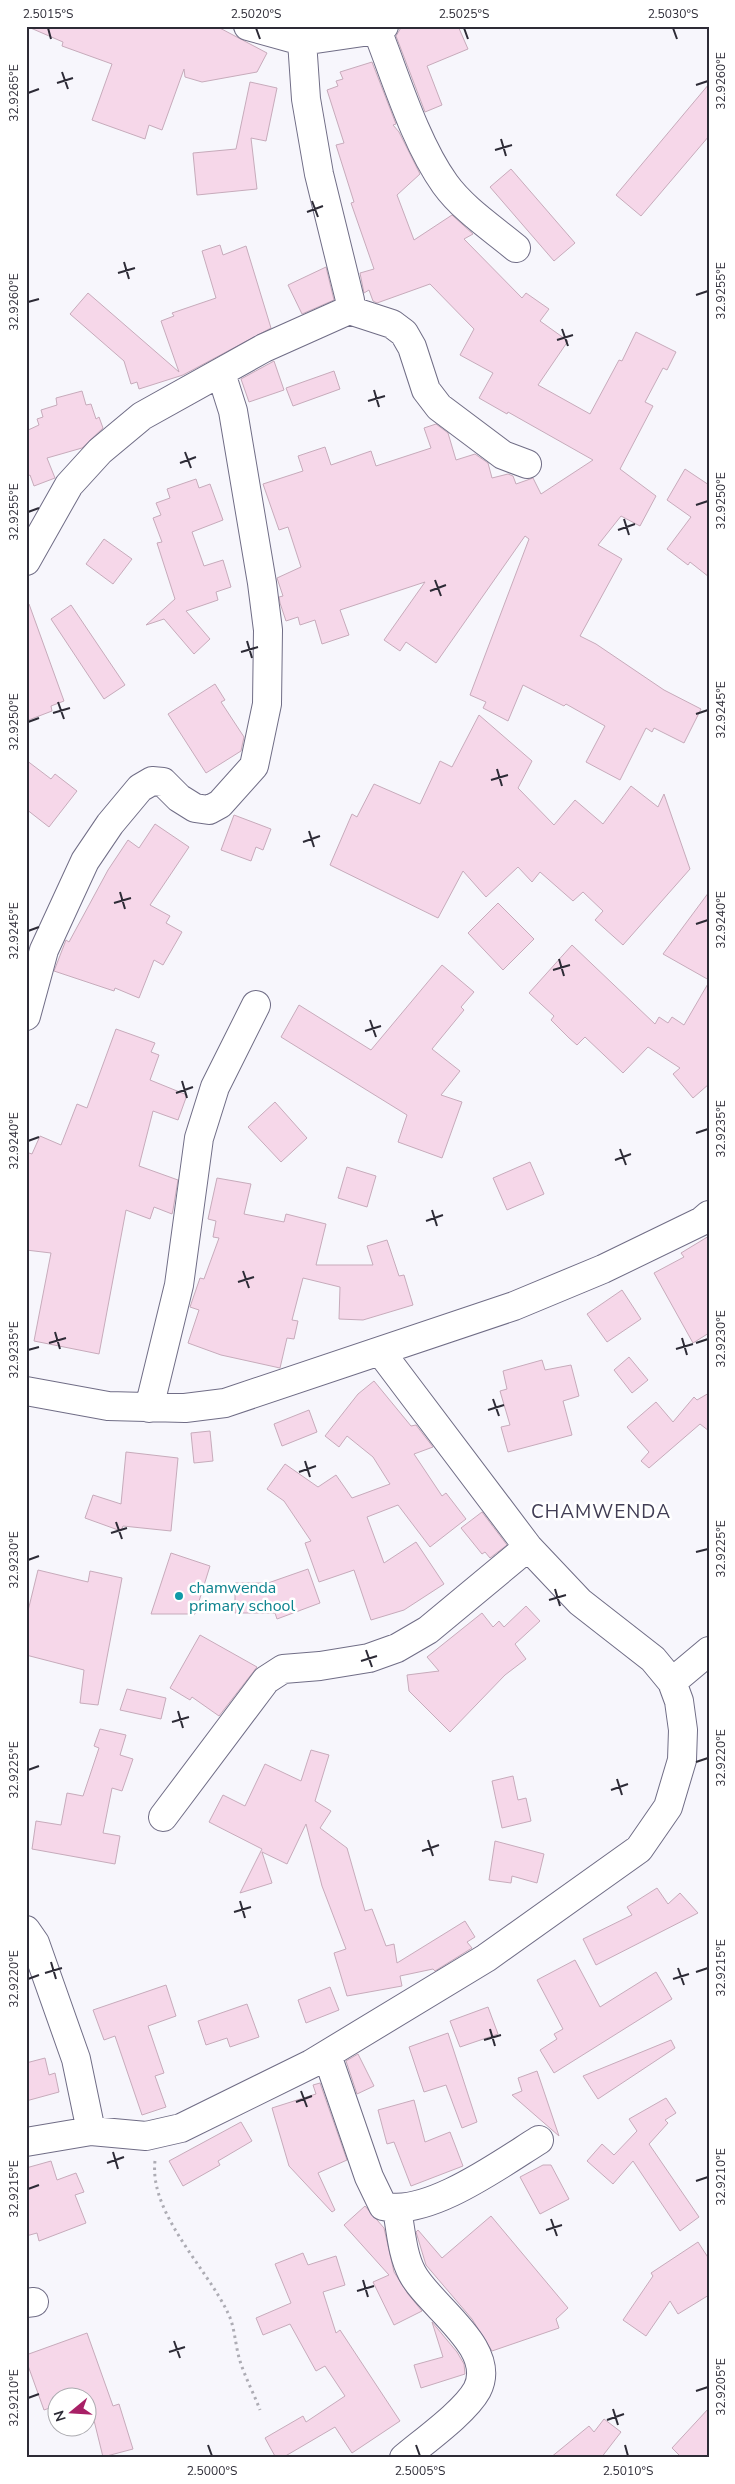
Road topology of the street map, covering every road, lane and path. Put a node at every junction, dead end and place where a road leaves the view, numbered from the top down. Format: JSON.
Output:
{"nodes":[{"id":1,"x":248,"y":26,"type":"edge"},
{"id":2,"x":381,"y":28,"type":"edge"},
{"id":3,"x":302,"y":41,"type":"junction"},
{"id":4,"x":516,"y":248,"type":"dead end"},
{"id":5,"x":349,"y":310,"type":"junction"},
{"id":6,"x":221,"y":373,"type":"junction"},
{"id":7,"x":527,"y":464,"type":"dead end"},
{"id":8,"x":26,"y":561,"type":"edge"},
{"id":9,"x":256,"y":1005,"type":"dead end"},
{"id":10,"x":26,"y":1016,"type":"edge"},
{"id":11,"x":707,"y":1222,"type":"edge"},
{"id":12,"x":380,"y":1351,"type":"junction"},
{"id":13,"x":26,"y":1391,"type":"edge"},
{"id":14,"x":148,"y":1408,"type":"junction"},
{"id":15,"x":528,"y":1547,"type":"junction"},
{"id":16,"x":709,"y":1651,"type":"edge"},
{"id":17,"x":672,"y":1682,"type":"junction"},
{"id":18,"x":163,"y":1817,"type":"dead end"},
{"id":19,"x":26,"y":1930,"type":"edge"},
{"id":20,"x":327,"y":2055,"type":"junction"},
{"id":21,"x":91,"y":2131,"type":"junction"},
{"id":22,"x":158,"y":2134,"type":"junction"},
{"id":23,"x":539,"y":2140,"type":"dead end"},
{"id":24,"x":26,"y":2142,"type":"edge"},
{"id":25,"x":396,"y":2210,"type":"junction"},
{"id":26,"x":260,"y":2410,"type":"dead end"},
{"id":27,"x":404,"y":2458,"type":"edge"}],
"edges":[{"from":1,"to":3,"type":"street"},
{"from":2,"to":3,"type":"street"},
{"from":2,"to":4,"type":"street"},
{"from":3,"to":5,"type":"street"},
{"from":5,"to":6,"type":"street"},
{"from":5,"to":7,"type":"street"},
{"from":6,"to":8,"type":"street"},
{"from":6,"to":10,"type":"street"},
{"from":9,"to":14,"type":"street"},
{"from":11,"to":12,"type":"street"},
{"from":12,"to":14,"type":"street"},
{"from":12,"to":15,"type":"street"},
{"from":13,"to":14,"type":"street"},
{"from":15,"to":17,"type":"street"},
{"from":15,"to":18,"type":"street"},
{"from":16,"to":17,"type":"street"},
{"from":17,"to":20,"type":"street"},
{"from":19,"to":21,"type":"street"},
{"from":20,"to":22,"type":"street"},
{"from":20,"to":25,"type":"street"},
{"from":21,"to":22,"type":"street"},
{"from":21,"to":24,"type":"street"},
{"from":22,"to":26,"type":"path"},
{"from":23,"to":25,"type":"street"},
{"from":25,"to":27,"type":"street"}]}
